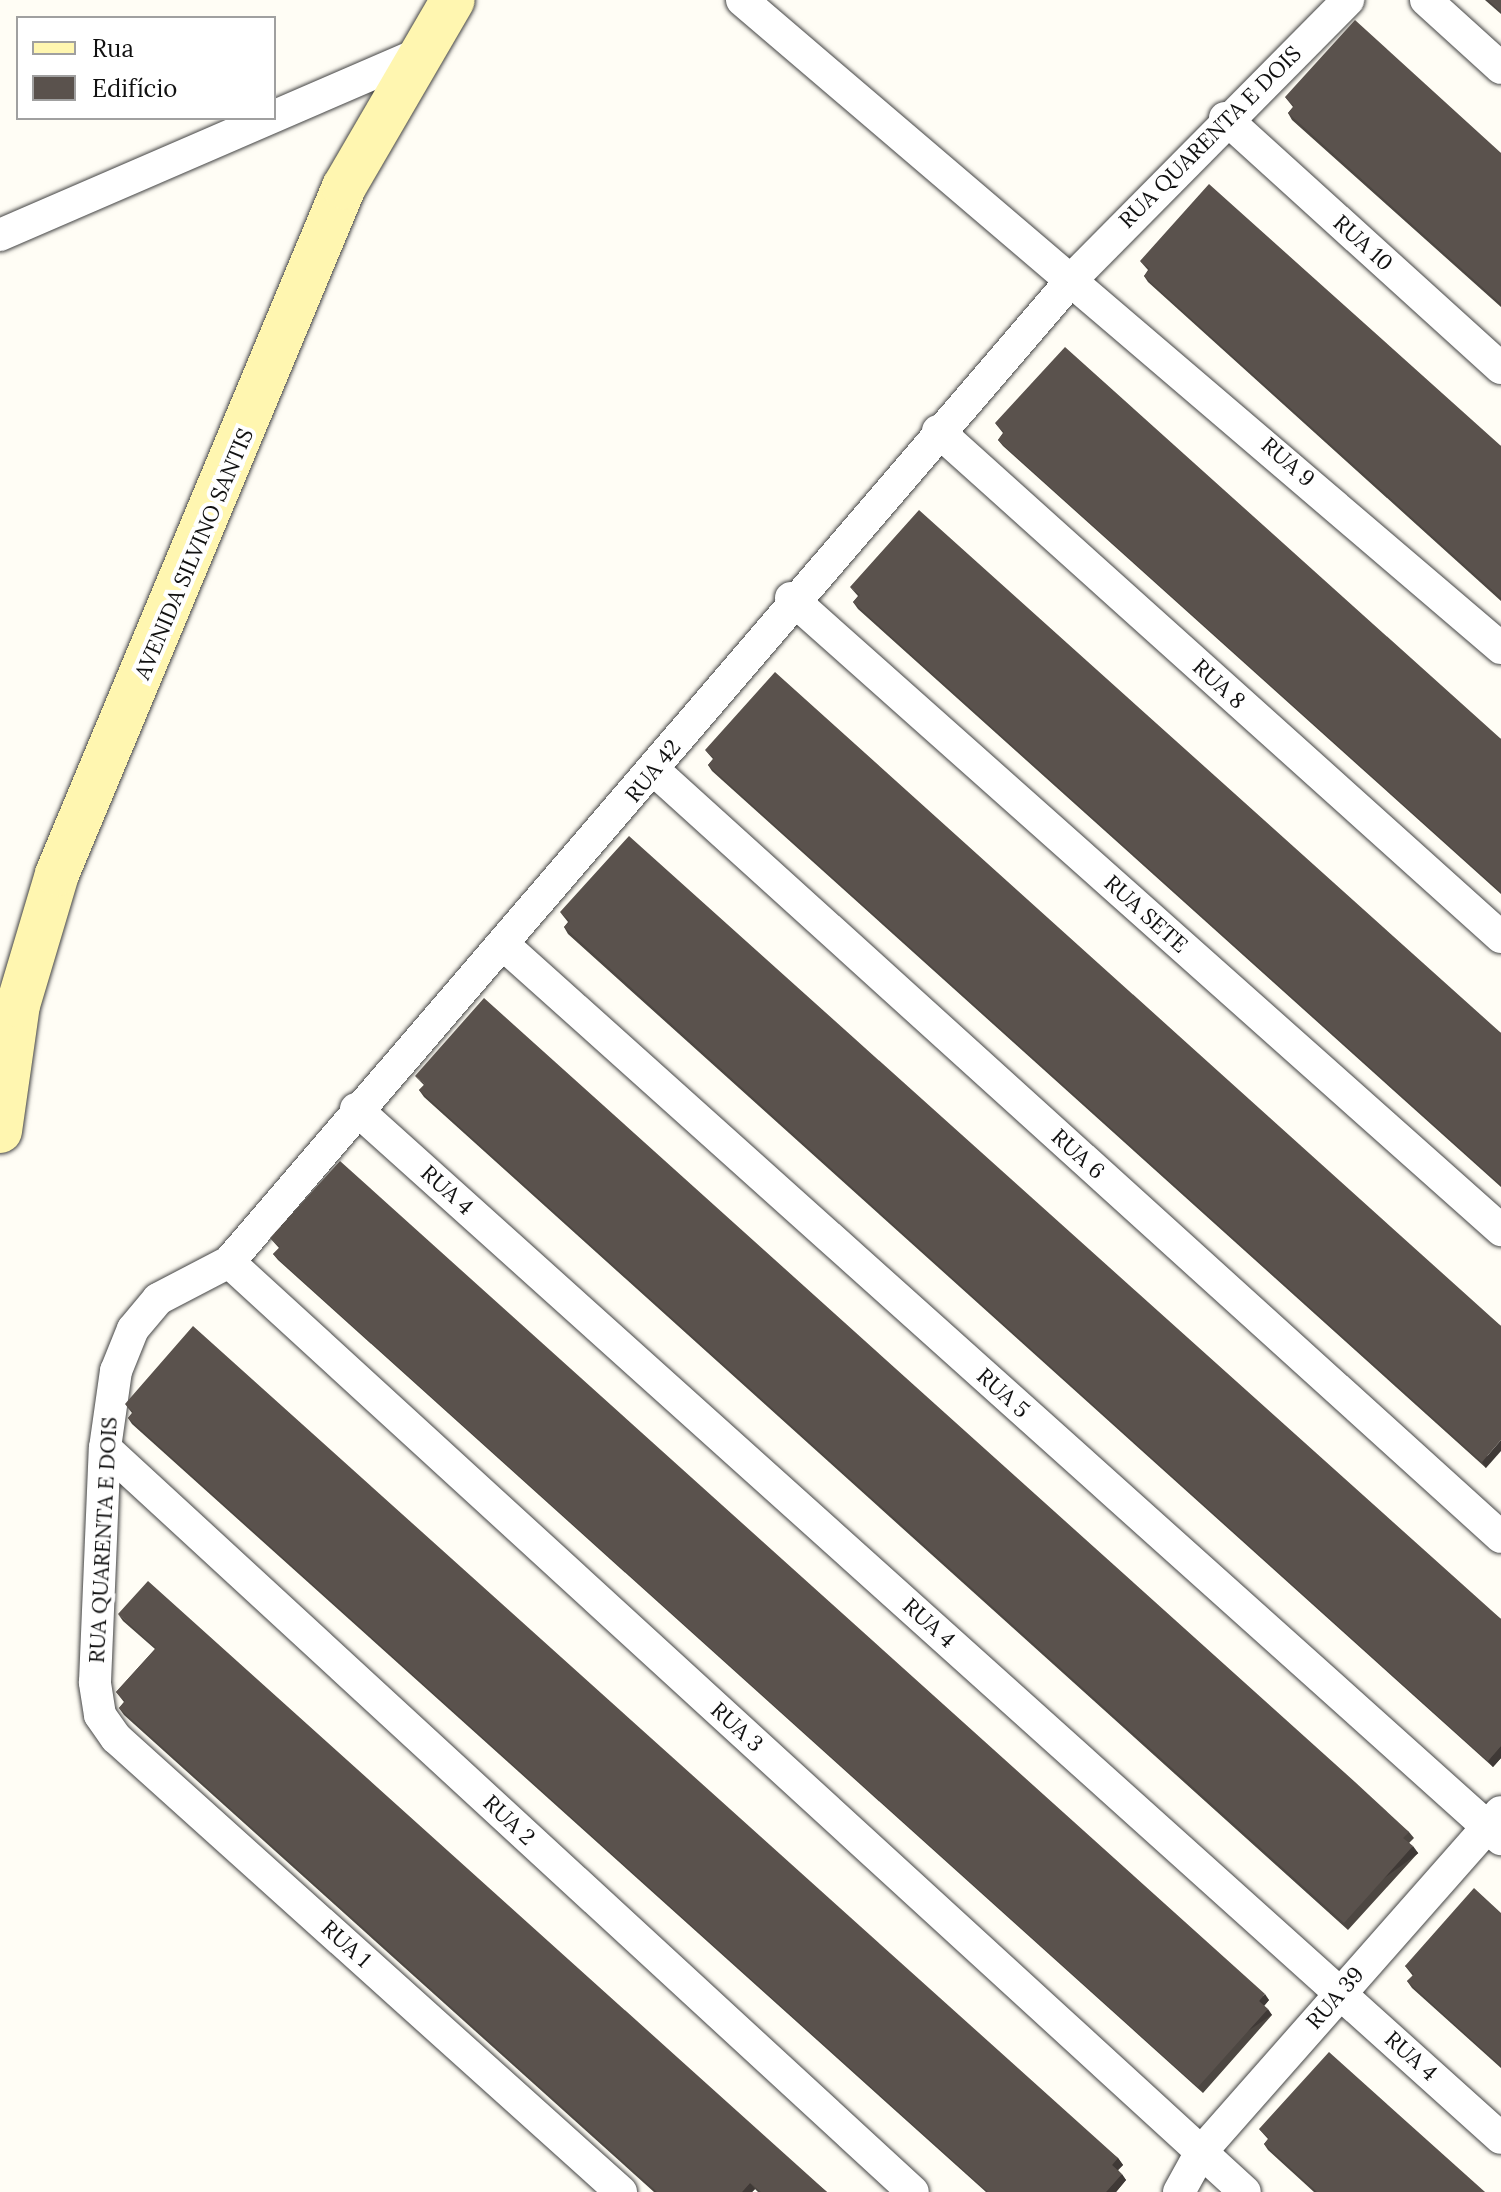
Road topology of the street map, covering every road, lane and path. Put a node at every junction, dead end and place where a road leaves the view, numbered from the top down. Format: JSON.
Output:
{"nodes":[{"id":1,"x":453,"y":0,"type":"edge"},
{"id":2,"x":742,"y":0,"type":"edge"},
{"id":3,"x":1348,"y":0,"type":"edge"},
{"id":4,"x":1426,"y":0,"type":"edge"},
{"id":5,"x":426,"y":51,"type":"junction"},
{"id":6,"x":1501,"y":68,"type":"edge"},
{"id":7,"x":276,"y":116,"type":"edge"},
{"id":8,"x":1225,"y":118,"type":"junction"},
{"id":9,"x":266,"y":120,"type":"edge"},
{"id":10,"x":0,"y":235,"type":"edge"},
{"id":11,"x":1074,"y":277,"type":"junction"},
{"id":12,"x":1501,"y":368,"type":"edge"},
{"id":13,"x":938,"y":431,"type":"junction"},
{"id":14,"x":791,"y":598,"type":"junction"},
{"id":15,"x":1501,"y":648,"type":"edge"},
{"id":16,"x":655,"y":771,"type":"junction"},
{"id":17,"x":1501,"y":937,"type":"edge"},
{"id":18,"x":505,"y":946,"type":"junction"},
{"id":19,"x":356,"y":1109,"type":"junction"},
{"id":20,"x":0,"y":1131,"type":"edge"},
{"id":21,"x":1501,"y":1230,"type":"edge"},
{"id":22,"x":229,"y":1262,"type":"junction"},
{"id":23,"x":105,"y":1448,"type":"junction"},
{"id":24,"x":1501,"y":1537,"type":"edge"},
{"id":25,"x":95,"y":1682,"type":"joint"},
{"id":26,"x":1497,"y":1826,"type":"edge"},
{"id":27,"x":1341,"y":1991,"type":"junction"},
{"id":28,"x":1501,"y":2138,"type":"edge"},
{"id":29,"x":1201,"y":2152,"type":"junction"},
{"id":30,"x":621,"y":2192,"type":"edge"},
{"id":31,"x":913,"y":2192,"type":"edge"},
{"id":32,"x":1179,"y":2192,"type":"edge"},
{"id":33,"x":1245,"y":2192,"type":"edge"}],
"edges":[{"from":1,"to":5,"type":"main road","name":"AVENIDA SILVINO SANTIS"},
{"from":2,"to":11,"type":"street","name":"RUA 9"},
{"from":3,"to":8,"type":"street","name":"RUA QUARENTA E DOIS"},
{"from":4,"to":6,"type":"street"},
{"from":5,"to":7,"type":"street"},
{"from":5,"to":20,"type":"main road","name":"AVENIDA SILVINO SANTIS"},
{"from":8,"to":11,"type":"street","name":"RUA QUARENTA E DOIS"},
{"from":8,"to":12,"type":"street","name":"RUA 10"},
{"from":9,"to":10,"type":"street"},
{"from":11,"to":13,"type":"street","name":"RUA 42"},
{"from":11,"to":15,"type":"street","name":"RUA 9"},
{"from":13,"to":14,"type":"street","name":"RUA 42"},
{"from":13,"to":17,"type":"street","name":"RUA 8"},
{"from":14,"to":16,"type":"street","name":"RUA 42"},
{"from":14,"to":21,"type":"street","name":"RUA SETE"},
{"from":16,"to":18,"type":"street","name":"RUA 42"},
{"from":16,"to":24,"type":"street","name":"RUA 6"},
{"from":18,"to":19,"type":"street","name":"RUA 42"},
{"from":18,"to":26,"type":"street","name":"RUA 5"},
{"from":19,"to":22,"type":"street","name":"RUA 42"},
{"from":19,"to":27,"type":"street","name":"RUA 4"},
{"from":22,"to":23,"type":"street","name":"RUA QUARENTA E DOIS"},
{"from":22,"to":29,"type":"street","name":"RUA 3"},
{"from":23,"to":25,"type":"street","name":"RUA QUARENTA E DOIS"},
{"from":23,"to":31,"type":"street","name":"RUA 2"},
{"from":25,"to":30,"type":"street","name":"RUA 1"},
{"from":26,"to":27,"type":"street","name":"RUA 39"},
{"from":27,"to":28,"type":"street","name":"RUA 4"},
{"from":27,"to":29,"type":"street","name":"RUA 39"},
{"from":29,"to":32,"type":"street","name":"RUA 39"},
{"from":29,"to":33,"type":"street","name":"RUA 3"}]}
